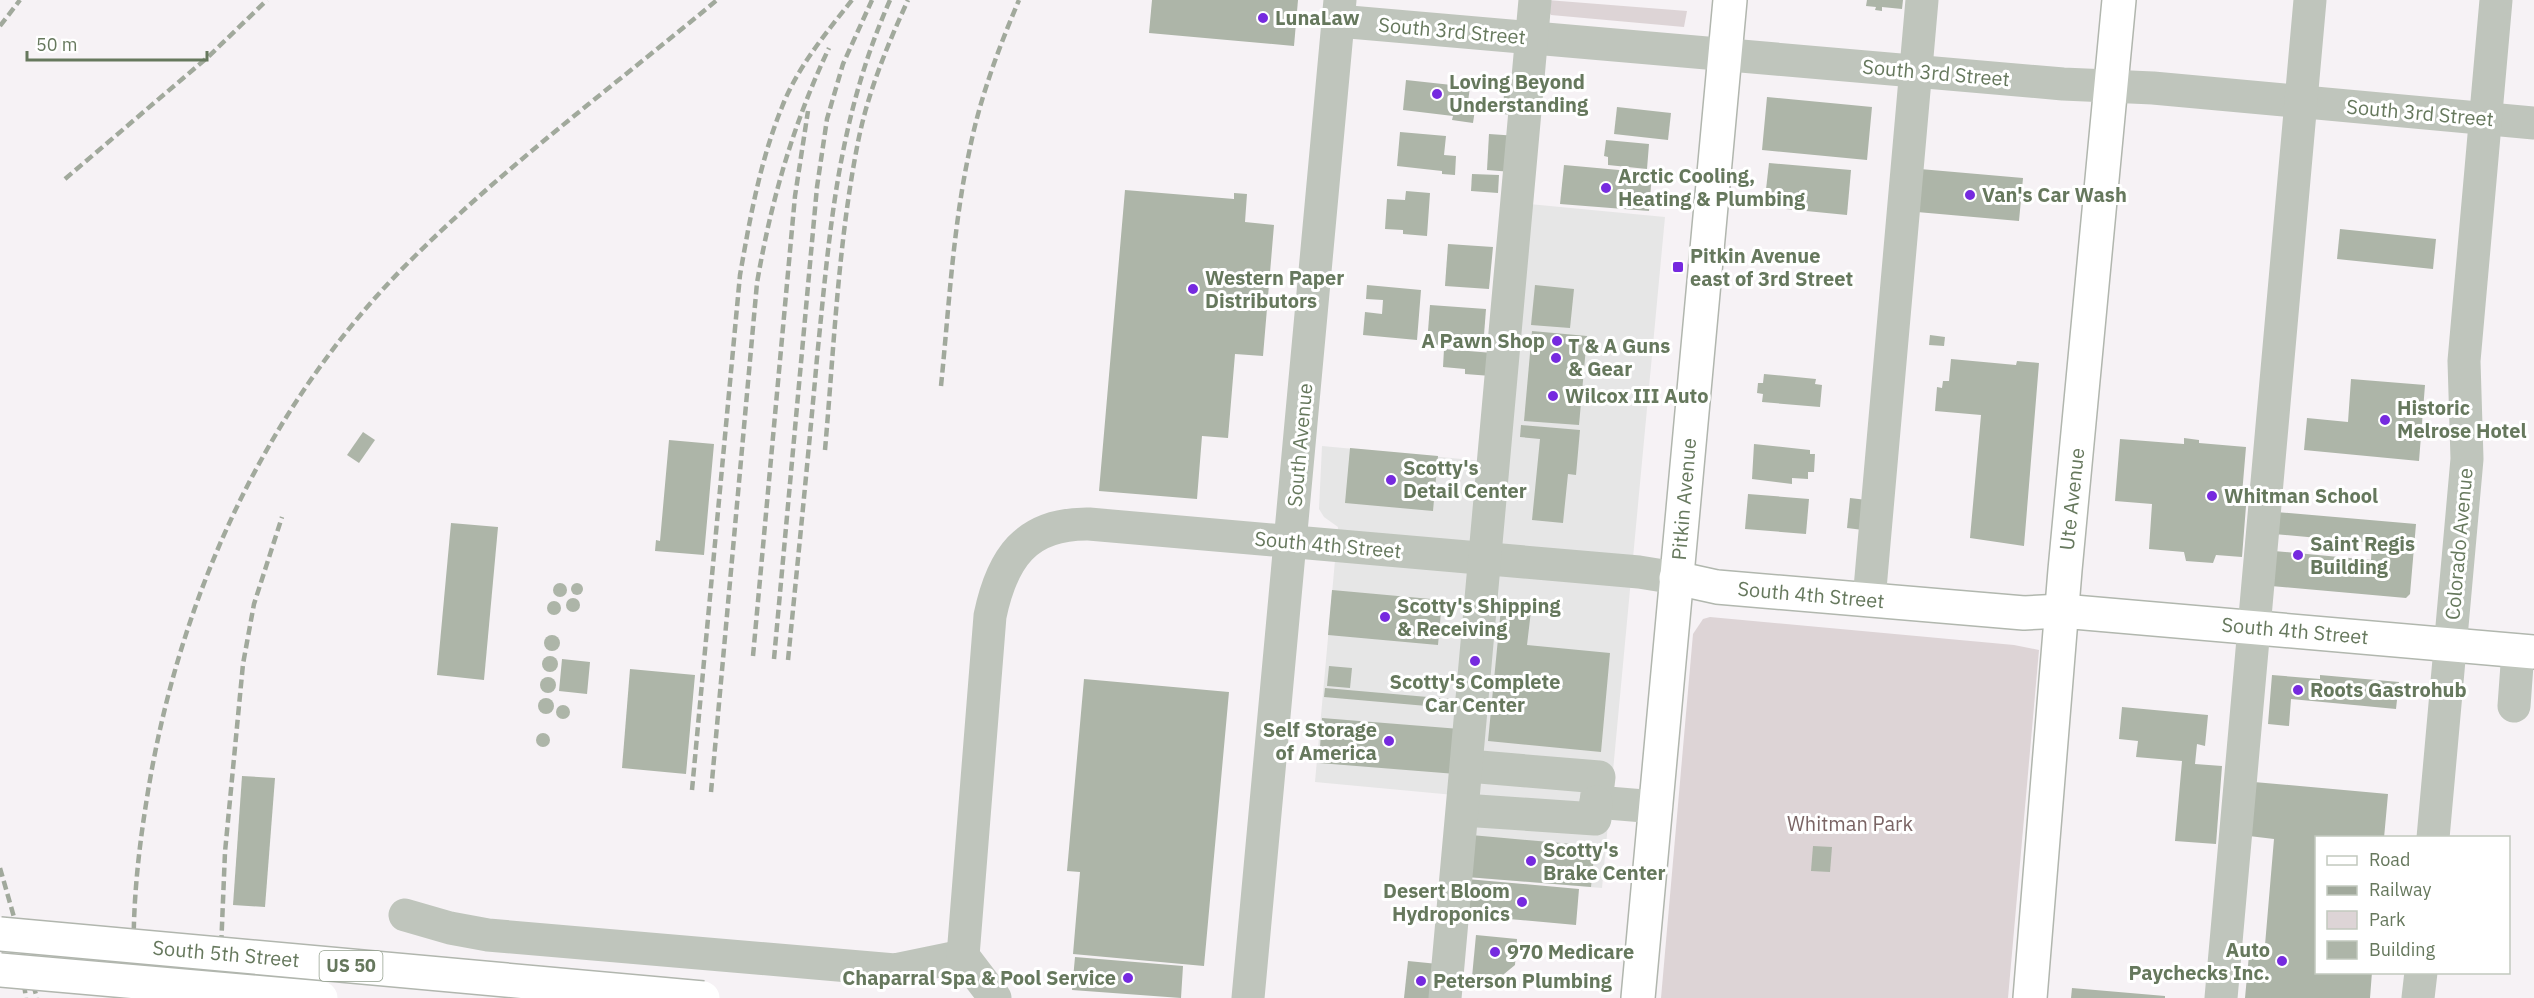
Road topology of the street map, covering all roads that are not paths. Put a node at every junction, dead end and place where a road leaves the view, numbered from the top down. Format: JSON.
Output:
{"nodes":[{"id":1,"x":1535,"y":0,"type":"edge"},
{"id":2,"x":1730,"y":0,"type":"edge"},
{"id":3,"x":1922,"y":0,"type":"edge"},
{"id":4,"x":2119,"y":0,"type":"edge"},
{"id":5,"x":2310,"y":0,"type":"edge"},
{"id":6,"x":2496,"y":0,"type":"edge"},
{"id":7,"x":1339,"y":10,"type":"edge"},
{"id":8,"x":1532,"y":38,"type":"junction"},
{"id":9,"x":1725,"y":54,"type":"junction"},
{"id":10,"x":1916,"y":72,"type":"junction"},
{"id":11,"x":2112,"y":87,"type":"junction"},
{"id":12,"x":2301,"y":101,"type":"junction"},
{"id":13,"x":2486,"y":119,"type":"junction"},
{"id":14,"x":2534,"y":123,"type":"edge"},
{"id":15,"x":1291,"y":542,"type":"junction"},
{"id":16,"x":1485,"y":559,"type":"junction"},
{"id":17,"x":1676,"y":578,"type":"junction"},
{"id":18,"x":1869,"y":600,"type":"junction"},
{"id":19,"x":2062,"y":611,"type":"junction"},
{"id":20,"x":2255,"y":628,"type":"junction"},
{"id":21,"x":2451,"y":645,"type":"junction"},
{"id":22,"x":2526,"y":651,"type":"edge"},
{"id":23,"x":2514,"y":706,"type":"dead end"},
{"id":24,"x":1468,"y":766,"type":"junction"},
{"id":25,"x":1596,"y":802,"type":"junction"},
{"id":26,"x":1656,"y":807,"type":"junction"},
{"id":27,"x":1463,"y":810,"type":"junction"},
{"id":28,"x":2433,"y":836,"type":"edge"},
{"id":29,"x":405,"y":915,"type":"dead end"},
{"id":30,"x":0,"y":934,"type":"edge"},
{"id":31,"x":963,"y":956,"type":"junction"},
{"id":32,"x":0,"y":970,"type":"edge"},
{"id":33,"x":2421,"y":974,"type":"edge"},
{"id":34,"x":321,"y":998,"type":"edge"},
{"id":35,"x":703,"y":998,"type":"edge"},
{"id":36,"x":995,"y":998,"type":"edge"},
{"id":37,"x":1248,"y":998,"type":"edge"},
{"id":38,"x":1445,"y":998,"type":"edge"},
{"id":39,"x":1638,"y":998,"type":"edge"},
{"id":40,"x":2030,"y":998,"type":"edge"},
{"id":41,"x":2221,"y":998,"type":"edge"},
{"id":42,"x":2418,"y":998,"type":"edge"}],
"edges":[{"from":1,"to":8,"type":"street"},
{"from":2,"to":9,"type":"main road","name":"Pitkin Avenue"},
{"from":3,"to":10,"type":"street"},
{"from":4,"to":11,"type":"main road","name":"Ute Avenue"},
{"from":5,"to":12,"type":"street"},
{"from":6,"to":13,"type":"street","name":"Colorado Avenue"},
{"from":7,"to":8,"type":"street","name":"South 3rd Street"},
{"from":7,"to":15,"type":"street","name":"South Avenue"},
{"from":8,"to":9,"type":"street","name":"South 3rd Street"},
{"from":8,"to":16,"type":"street"},
{"from":9,"to":10,"type":"street","name":"South 3rd Street"},
{"from":9,"to":17,"type":"main road","name":"Pitkin Avenue"},
{"from":10,"to":11,"type":"street","name":"South 3rd Street"},
{"from":10,"to":18,"type":"street"},
{"from":11,"to":12,"type":"street","name":"South 3rd Street"},
{"from":11,"to":19,"type":"main road","name":"Ute Avenue"},
{"from":12,"to":13,"type":"street","name":"South 3rd Street"},
{"from":12,"to":20,"type":"street"},
{"from":13,"to":14,"type":"street","name":"South 3rd Street"},
{"from":13,"to":21,"type":"street","name":"Colorado Avenue"},
{"from":15,"to":16,"type":"street","name":"South 4th Street"},
{"from":15,"to":31,"type":"street","name":"South 4th Street"},
{"from":15,"to":37,"type":"street","name":"South Avenue"},
{"from":16,"to":17,"type":"street","name":"South 4th Street"},
{"from":16,"to":24,"type":"street"},
{"from":17,"to":18,"type":"main road","name":"South 4th Street"},
{"from":17,"to":26,"type":"main road","name":"Pitkin Avenue"},
{"from":18,"to":19,"type":"main road","name":"South 4th Street"},
{"from":19,"to":20,"type":"main road","name":"South 4th Street"},
{"from":19,"to":40,"type":"main road","name":"Ute Avenue"},
{"from":20,"to":21,"type":"main road","name":"South 4th Street"},
{"from":20,"to":41,"type":"street"},
{"from":21,"to":22,"type":"main road","name":"South 4th Street"},
{"from":21,"to":28,"type":"street","name":"Colorado Avenue"},
{"from":22,"to":23,"type":"street"},
{"from":24,"to":25,"type":"street"},
{"from":24,"to":27,"type":"street"},
{"from":25,"to":26,"type":"street"},
{"from":25,"to":27,"type":"street"},
{"from":26,"to":39,"type":"main road","name":"Pitkin Avenue"},
{"from":27,"to":38,"type":"street"},
{"from":29,"to":31,"type":"street"},
{"from":30,"to":35,"type":"main road","name":"South 5th Street","number":"US 50","bridge":true},
{"from":31,"to":36,"type":"street"},
{"from":32,"to":34,"type":"main road","name":"South 5th Street","number":"US 50","bridge":true},
{"from":33,"to":42,"type":"street"}]}
